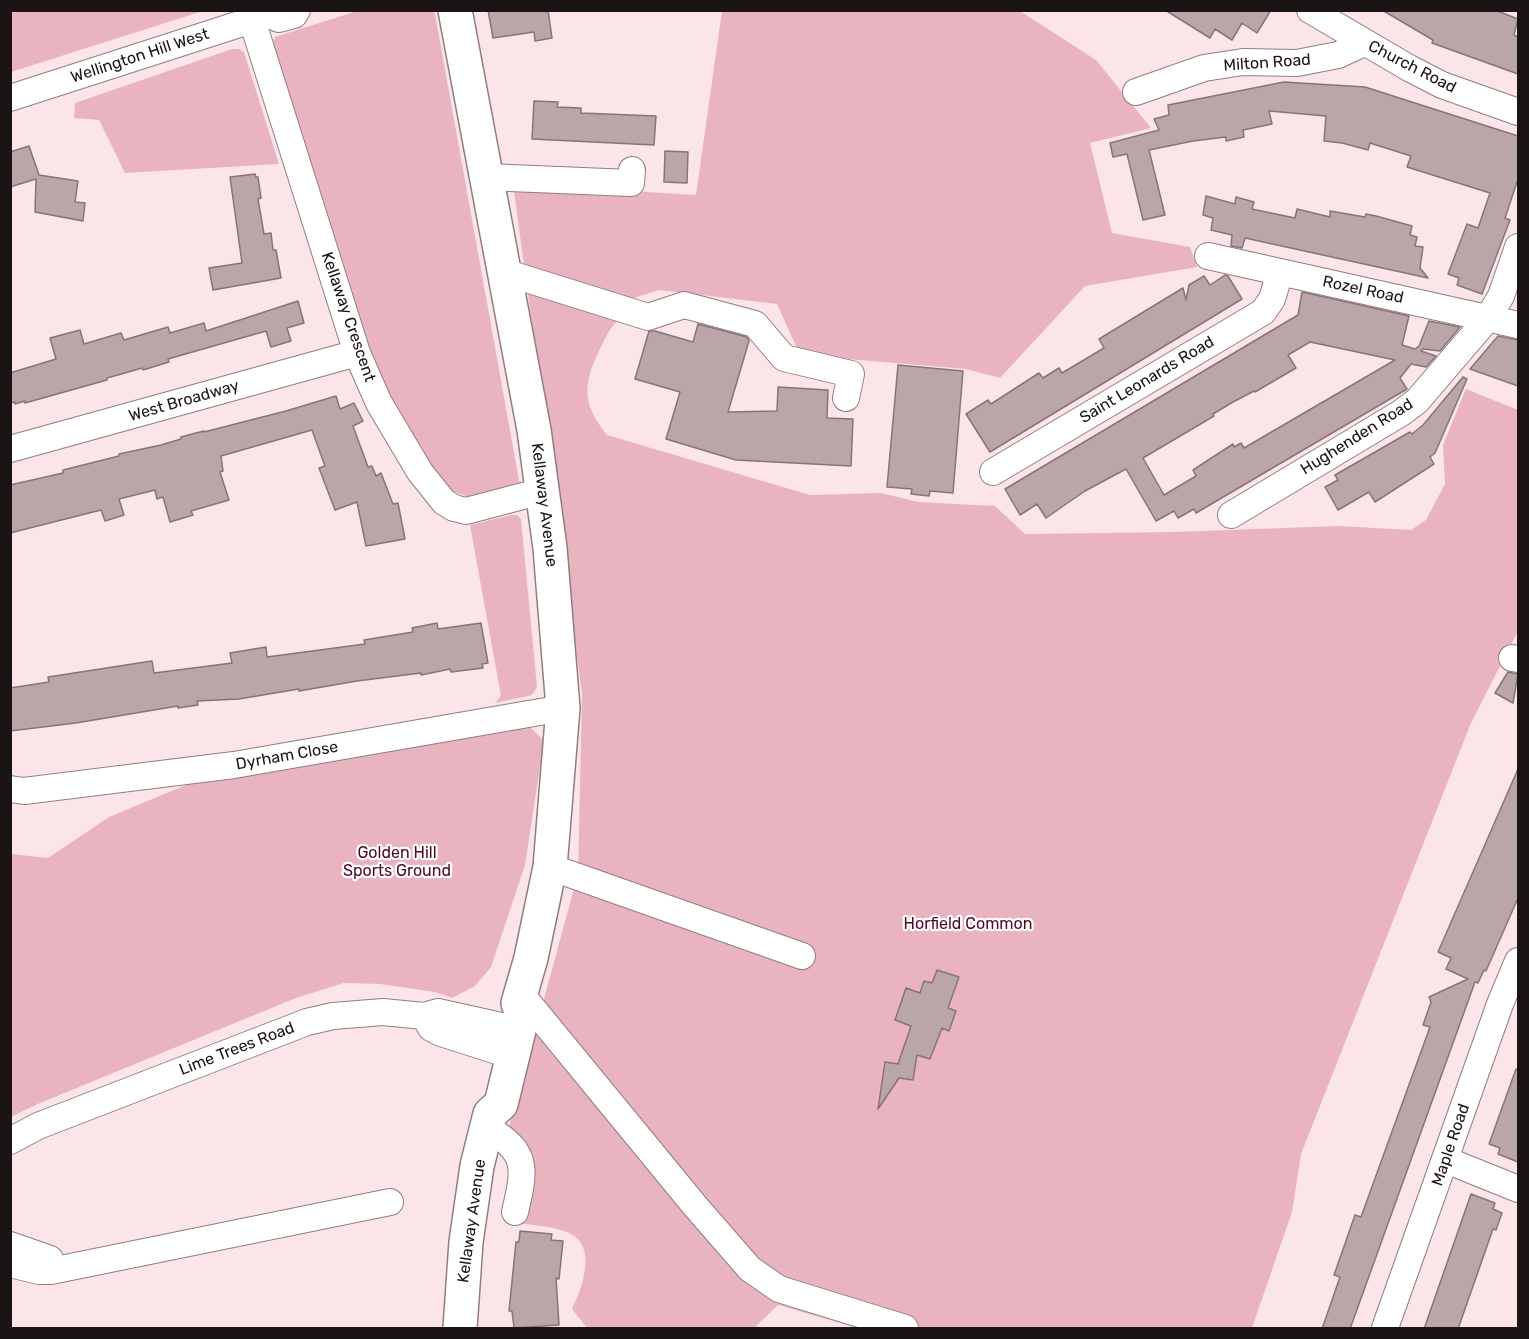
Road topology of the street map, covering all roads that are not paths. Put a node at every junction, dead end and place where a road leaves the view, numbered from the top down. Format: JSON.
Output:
{"nodes":[{"id":1,"x":297,"y":10,"type":"edge"},
{"id":2,"x":455,"y":10,"type":"edge"},
{"id":3,"x":1310,"y":10,"type":"edge"},
{"id":4,"x":264,"y":15,"type":"edge"},
{"id":5,"x":1364,"y":43,"type":"junction"},
{"id":6,"x":1136,"y":92,"type":"dead end"},
{"id":7,"x":10,"y":98,"type":"edge"},
{"id":8,"x":1518,"y":112,"type":"edge"},
{"id":9,"x":632,"y":170,"type":"dead end"},
{"id":10,"x":486,"y":177,"type":"junction"},
{"id":11,"x":1518,"y":247,"type":"edge"},
{"id":12,"x":1208,"y":256,"type":"dead end"},
{"id":13,"x":504,"y":272,"type":"junction"},
{"id":14,"x":1280,"y":272,"type":"junction"},
{"id":15,"x":1488,"y":318,"type":"junction"},
{"id":16,"x":1518,"y":325,"type":"edge"},
{"id":17,"x":357,"y":353,"type":"junction"},
{"id":18,"x":846,"y":399,"type":"dead end"},
{"id":19,"x":10,"y":449,"type":"edge"},
{"id":20,"x":993,"y":472,"type":"dead end"},
{"id":21,"x":542,"y":491,"type":"junction"},
{"id":22,"x":1231,"y":515,"type":"dead end"},
{"id":23,"x":562,"y":708,"type":"junction"},
{"id":24,"x":10,"y":789,"type":"edge"},
{"id":25,"x":550,"y":867,"type":"junction"},
{"id":26,"x":802,"y":956,"type":"dead end"},
{"id":27,"x":1518,"y":961,"type":"edge"},
{"id":28,"x":512,"y":1027,"type":"junction"},
{"id":29,"x":57,"y":1119,"type":"junction"},
{"id":30,"x":488,"y":1121,"type":"junction"},
{"id":31,"x":10,"y":1141,"type":"edge"},
{"id":32,"x":1446,"y":1160,"type":"junction"},
{"id":33,"x":10,"y":1161,"type":"edge"},
{"id":34,"x":1518,"y":1189,"type":"edge"},
{"id":35,"x":390,"y":1202,"type":"dead end"},
{"id":36,"x":515,"y":1212,"type":"dead end"},
{"id":37,"x":10,"y":1245,"type":"edge"},
{"id":38,"x":10,"y":1264,"type":"edge"},
{"id":39,"x":50,"y":1265,"type":"junction"},
{"id":40,"x":460,"y":1329,"type":"edge"},
{"id":41,"x":905,"y":1329,"type":"edge"},
{"id":42,"x":1385,"y":1329,"type":"edge"}],
"edges":[{"from":1,"to":4,"type":"street","name":"Wellington Hill West"},
{"from":2,"to":10,"type":"main road","name":"Kellaway Avenue"},
{"from":3,"to":5,"type":"street","name":"Church Road"},
{"from":4,"to":7,"type":"street","name":"Wellington Hill West"},
{"from":4,"to":17,"type":"street","name":"Kellaway Crescent"},
{"from":5,"to":6,"type":"street","name":"Milton Road"},
{"from":5,"to":8,"type":"street","name":"Church Road"},
{"from":9,"to":10,"type":"street"},
{"from":10,"to":13,"type":"main road","name":"Kellaway Avenue"},
{"from":11,"to":15,"type":"street","name":"Hughenden Road"},
{"from":12,"to":14,"type":"street","name":"Rozel Road"},
{"from":13,"to":18,"type":"street"},
{"from":13,"to":21,"type":"main road","name":"Kellaway Avenue"},
{"from":14,"to":15,"type":"street","name":"Rozel Road"},
{"from":14,"to":20,"type":"street","name":"Saint Leonards Road"},
{"from":15,"to":16,"type":"street","name":"Rozel Road"},
{"from":15,"to":22,"type":"street","name":"Hughenden Road"},
{"from":17,"to":19,"type":"street","name":"West Broadway"},
{"from":17,"to":21,"type":"street","name":"Kellaway Crescent"},
{"from":21,"to":23,"type":"main road","name":"Kellaway Avenue"},
{"from":23,"to":24,"type":"street","name":"Dyrham Close"},
{"from":23,"to":25,"type":"main road","name":"Kellaway Avenue"},
{"from":25,"to":26,"type":"street"},
{"from":25,"to":28,"type":"main road","name":"Kellaway Avenue"},
{"from":27,"to":32,"type":"street","name":"Maple Road"},
{"from":28,"to":29,"type":"street","name":"Lime Trees Road"},
{"from":28,"to":30,"type":"main road","name":"Kellaway Avenue"},
{"from":28,"to":41,"type":"street"},
{"from":29,"to":31,"type":"street","name":"Lime Trees Road"},
{"from":29,"to":33,"type":"street","name":"Lime Trees Road"},
{"from":30,"to":36,"type":"street"},
{"from":30,"to":40,"type":"main road","name":"Kellaway Avenue"},
{"from":32,"to":34,"type":"street"},
{"from":32,"to":42,"type":"street","name":"Maple Road"},
{"from":35,"to":39,"type":"street"},
{"from":37,"to":39,"type":"street"},
{"from":38,"to":39,"type":"street"}]}
